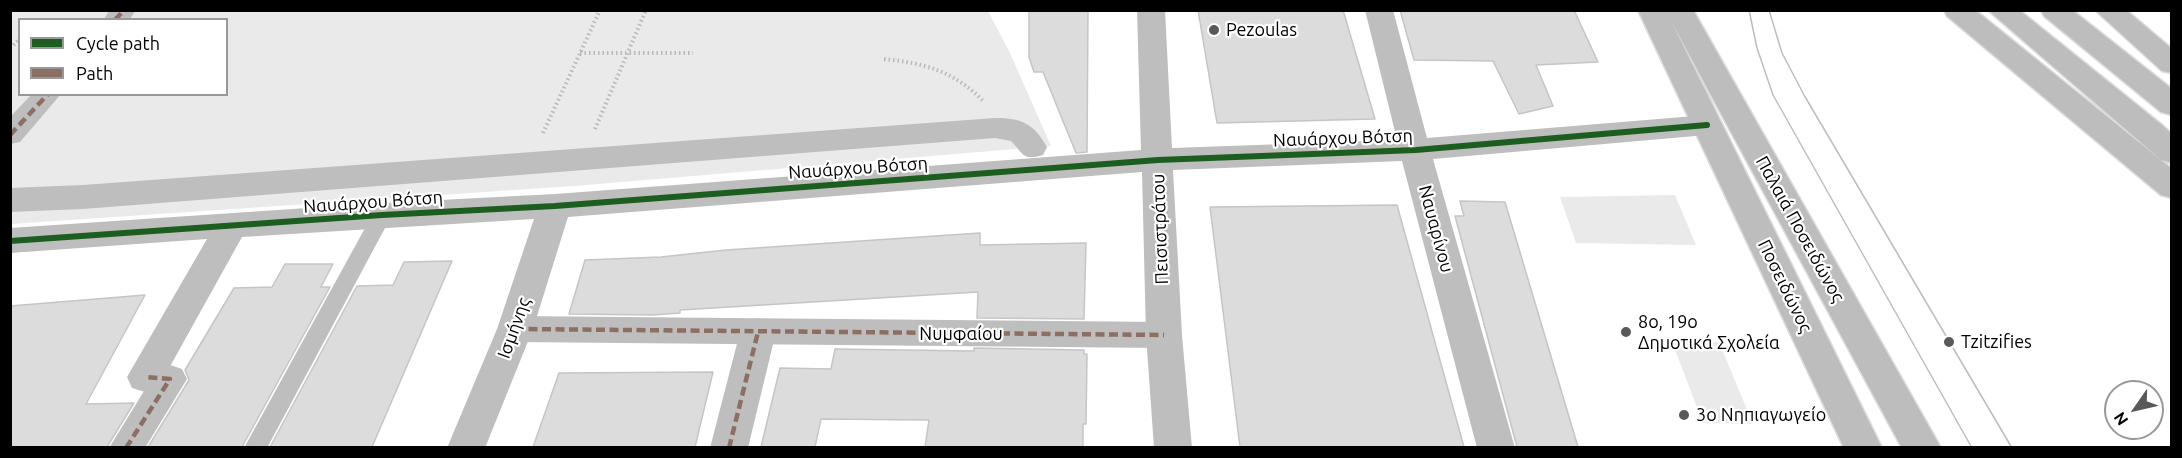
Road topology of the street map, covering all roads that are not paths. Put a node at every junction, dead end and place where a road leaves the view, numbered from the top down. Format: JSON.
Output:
{"nodes":[{"id":1,"x":1151,"y":10,"type":"edge"},
{"id":2,"x":1379,"y":10,"type":"edge"},
{"id":3,"x":1652,"y":10,"type":"edge"},
{"id":4,"x":1679,"y":10,"type":"edge"},
{"id":5,"x":1957,"y":10,"type":"edge"},
{"id":6,"x":2001,"y":10,"type":"edge"},
{"id":7,"x":2054,"y":10,"type":"edge"},
{"id":8,"x":2108,"y":10,"type":"edge"},
{"id":9,"x":2141,"y":10,"type":"edge"},
{"id":10,"x":2172,"y":40,"type":"edge"},
{"id":11,"x":2172,"y":64,"type":"edge"},
{"id":12,"x":46,"y":96,"type":"edge"},
{"id":13,"x":2172,"y":105,"type":"edge"},
{"id":14,"x":1707,"y":125,"type":"junction"},
{"id":15,"x":10,"y":135,"type":"edge"},
{"id":16,"x":1416,"y":150,"type":"junction"},
{"id":17,"x":2172,"y":152,"type":"edge"},
{"id":18,"x":1036,"y":158,"type":"junction"},
{"id":19,"x":1158,"y":160,"type":"junction"},
{"id":20,"x":2172,"y":187,"type":"edge"},
{"id":21,"x":10,"y":200,"type":"edge"},
{"id":22,"x":555,"y":206,"type":"junction"},
{"id":23,"x":382,"y":215,"type":"junction"},
{"id":24,"x":231,"y":227,"type":"junction"},
{"id":25,"x":10,"y":241,"type":"edge"},
{"id":26,"x":515,"y":329,"type":"junction"},
{"id":27,"x":758,"y":332,"type":"junction"},
{"id":28,"x":1164,"y":335,"type":"junction"},
{"id":29,"x":145,"y":377,"type":"joint"},
{"id":30,"x":126,"y":447,"type":"edge"},
{"id":31,"x":255,"y":447,"type":"edge"},
{"id":32,"x":466,"y":447,"type":"edge"},
{"id":33,"x":729,"y":447,"type":"edge"},
{"id":34,"x":1173,"y":447,"type":"edge"},
{"id":35,"x":1496,"y":447,"type":"edge"},
{"id":36,"x":1863,"y":447,"type":"edge"},
{"id":37,"x":1922,"y":447,"type":"edge"}],
"edges":[{"from":1,"to":19,"type":"street","name":"Πεισιστράτου"},
{"from":2,"to":16,"type":"street","name":"Ναυαρίνου"},
{"from":3,"to":14,"type":"main road"},
{"from":4,"to":37,"type":"main road","name":"Παλαιά Ποσειδώνος"},
{"from":5,"to":20,"type":"main road"},
{"from":6,"to":17,"type":"main road"},
{"from":7,"to":13,"type":"main road"},
{"from":8,"to":11,"type":"main road"},
{"from":9,"to":10,"type":"main road"},
{"from":12,"to":15,"type":"street"},
{"from":14,"to":16,"type":"street","name":"Ναυάρχου Βότση"},
{"from":14,"to":36,"type":"main road","name":"Ποσειδώνος"},
{"from":16,"to":19,"type":"street","name":"Ναυάρχου Βότση"},
{"from":16,"to":35,"type":"street","name":"Ναυαρίνου"},
{"from":18,"to":19,"type":"street","name":"Ναυάρχου Βότση"},
{"from":18,"to":21,"type":"street"},
{"from":18,"to":22,"type":"street","name":"Ναυάρχου Βότση"},
{"from":19,"to":28,"type":"street","name":"Πεισιστράτου"},
{"from":22,"to":23,"type":"street","name":"Ναυάρχου Βότση"},
{"from":22,"to":26,"type":"street","name":"Ισμήνης"},
{"from":23,"to":24,"type":"street","name":"Ναυάρχου Βότση"},
{"from":23,"to":31,"type":"lane"},
{"from":24,"to":25,"type":"street","name":"Ναυάρχου Βότση"},
{"from":24,"to":29,"type":"street"},
{"from":26,"to":27,"type":"street","name":"Νυμφαίου"},
{"from":26,"to":32,"type":"street","name":"Ισμήνης"},
{"from":27,"to":28,"type":"street","name":"Νυμφαίου"},
{"from":27,"to":33,"type":"street"},
{"from":28,"to":34,"type":"street","name":"Πεισιστράτου"},
{"from":29,"to":30,"type":"street"}]}
